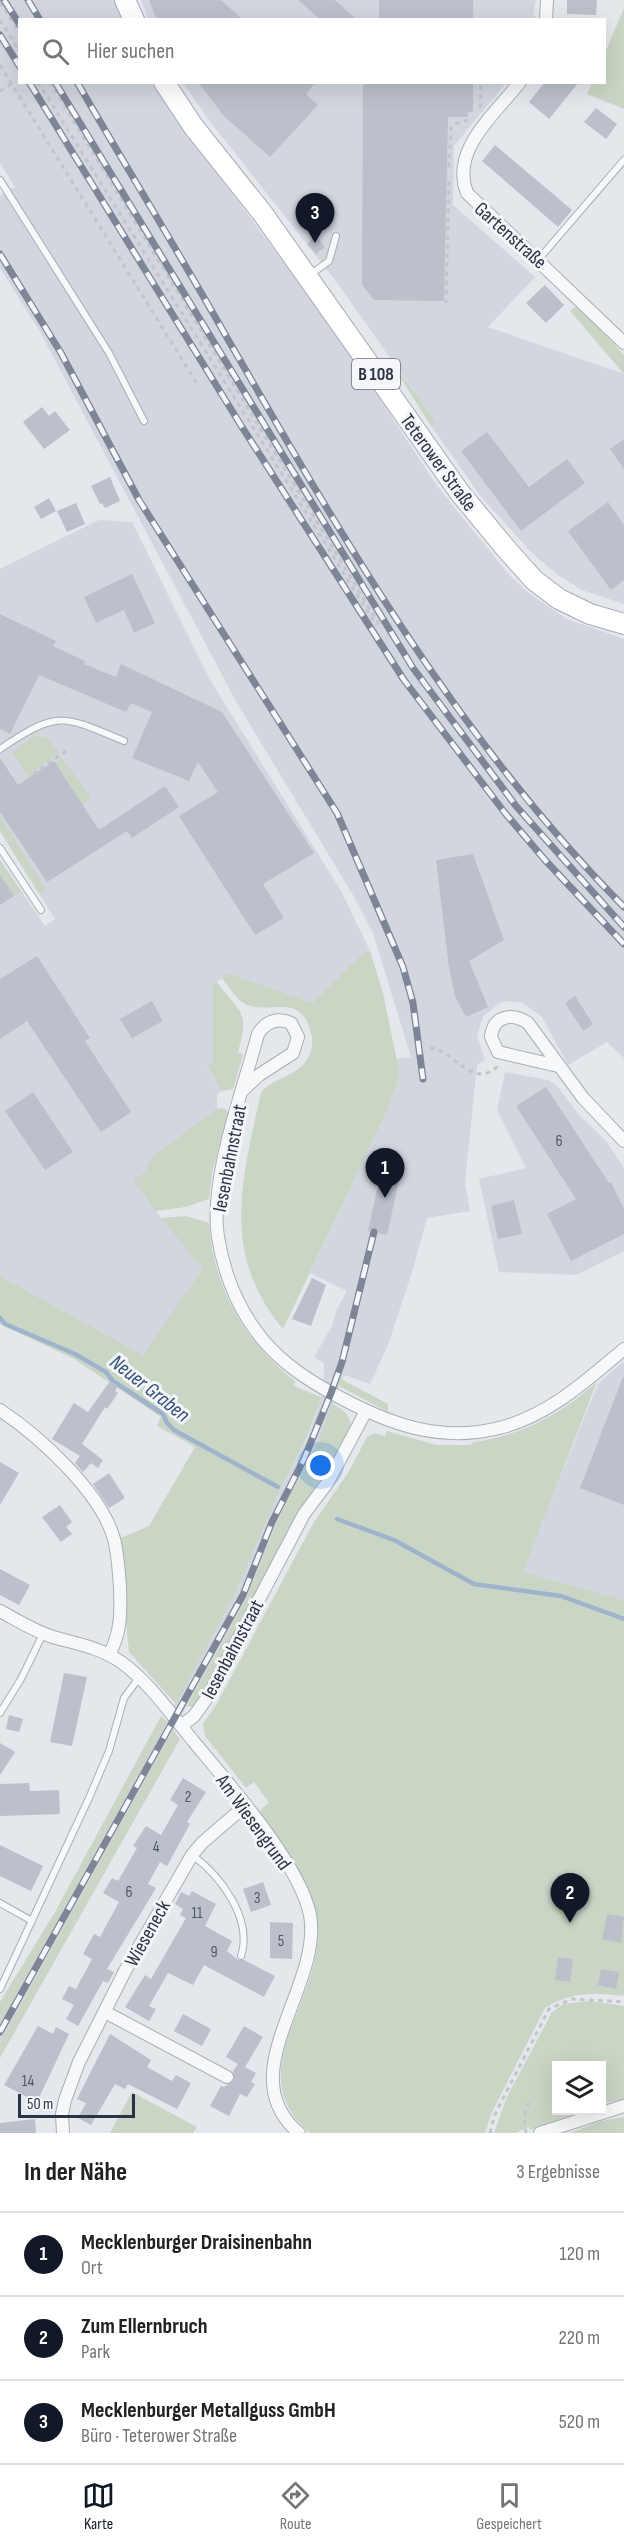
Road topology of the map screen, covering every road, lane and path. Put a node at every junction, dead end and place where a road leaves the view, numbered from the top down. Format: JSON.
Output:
{"nodes":[{"id":1,"x":125,"y":0,"type":"edge"},
{"id":2,"x":547,"y":0,"type":"edge"},
{"id":3,"x":0,"y":2,"type":"edge"},
{"id":4,"x":133,"y":18,"type":"edge"},
{"id":5,"x":546,"y":18,"type":"edge"},
{"id":6,"x":0,"y":20,"type":"edge"},
{"id":7,"x":18,"y":31,"type":"edge"},
{"id":8,"x":18,"y":49,"type":"edge"},
{"id":9,"x":0,"y":65,"type":"edge"},
{"id":10,"x":13,"y":83,"type":"junction"},
{"id":11,"x":39,"y":84,"type":"edge"},
{"id":12,"x":51,"y":84,"type":"edge"},
{"id":13,"x":165,"y":84,"type":"edge"},
{"id":14,"x":518,"y":84,"type":"edge"},
{"id":15,"x":0,"y":91,"type":"edge"},
{"id":16,"x":624,"y":160,"type":"edge"},
{"id":17,"x":0,"y":180,"type":"edge"},
{"id":18,"x":336,"y":236,"type":"dead end"},
{"id":19,"x":538,"y":260,"type":"junction"},
{"id":20,"x":308,"y":277,"type":"junction"},
{"id":21,"x":624,"y":343,"type":"edge"},
{"id":22,"x":199,"y":387,"type":"dead end"},
{"id":23,"x":144,"y":422,"type":"dead end"},
{"id":24,"x":374,"y":619,"type":"junction"},
{"id":25,"x":624,"y":624,"type":"edge"},
{"id":26,"x":377,"y":625,"type":"dead end"},
{"id":27,"x":124,"y":741,"type":"dead end"},
{"id":28,"x":0,"y":749,"type":"edge"},
{"id":29,"x":66,"y":751,"type":"dead end"},
{"id":30,"x":33,"y":774,"type":"dead end"},
{"id":31,"x":0,"y":848,"type":"edge"},
{"id":32,"x":40,"y":910,"type":"dead end"},
{"id":33,"x":429,"y":1048,"type":"dead end"},
{"id":34,"x":558,"y":1066,"type":"junction"},
{"id":35,"x":496,"y":1068,"type":"dead end"},
{"id":36,"x":243,"y":1090,"type":"junction"},
{"id":37,"x":624,"y":1141,"type":"edge"},
{"id":38,"x":393,"y":1154,"type":"dead end"},
{"id":39,"x":392,"y":1164,"type":"dead end"},
{"id":40,"x":624,"y":1349,"type":"edge"},
{"id":41,"x":0,"y":1410,"type":"edge"},
{"id":42,"x":366,"y":1411,"type":"junction"},
{"id":43,"x":0,"y":1611,"type":"edge"},
{"id":44,"x":43,"y":1634,"type":"junction"},
{"id":45,"x":109,"y":1655,"type":"junction"},
{"id":46,"x":139,"y":1678,"type":"junction"},
{"id":47,"x":0,"y":1713,"type":"edge"},
{"id":48,"x":181,"y":1726,"type":"junction"},
{"id":49,"x":246,"y":1805,"type":"junction"},
{"id":50,"x":192,"y":1856,"type":"junction"},
{"id":51,"x":0,"y":1903,"type":"edge"},
{"id":52,"x":32,"y":1920,"type":"junction"},
{"id":53,"x":241,"y":1956,"type":"dead end"},
{"id":54,"x":0,"y":1989,"type":"edge"},
{"id":55,"x":624,"y":2002,"type":"edge"},
{"id":56,"x":105,"y":2012,"type":"junction"},
{"id":57,"x":227,"y":2077,"type":"dead end"},
{"id":58,"x":529,"y":2101,"type":"dead end"},
{"id":59,"x":624,"y":2106,"type":"edge"},
{"id":60,"x":63,"y":2133,"type":"edge"},
{"id":61,"x":299,"y":2133,"type":"edge"},
{"id":62,"x":490,"y":2133,"type":"edge"},
{"id":63,"x":526,"y":2133,"type":"edge"},
{"id":64,"x":540,"y":2133,"type":"edge"}],
"edges":[{"from":1,"to":4,"type":"main road"},
{"from":2,"to":5,"type":"street"},
{"from":3,"to":7,"type":"path"},
{"from":6,"to":8,"type":"path"},
{"from":9,"to":10,"type":"path"},
{"from":10,"to":15,"type":"path"},
{"from":10,"to":22,"type":"path"},
{"from":11,"to":24,"type":"path"},
{"from":12,"to":24,"type":"path"},
{"from":13,"to":20,"type":"main road","name":"Teterower Straße","number":"B 108"},
{"from":14,"to":19,"type":"street","name":"Gartenstraße"},
{"from":16,"to":19,"type":"lane"},
{"from":17,"to":23,"type":"lane"},
{"from":18,"to":20,"type":"lane"},
{"from":19,"to":21,"type":"street","name":"Gartenstraße"},
{"from":20,"to":25,"type":"main road","name":"Teterower Straße","number":"B 108"},
{"from":24,"to":26,"type":"path"},
{"from":27,"to":28,"type":"lane"},
{"from":29,"to":30,"type":"path"},
{"from":31,"to":32,"type":"lane"},
{"from":33,"to":35,"type":"path"},
{"from":34,"to":34,"type":"street"},
{"from":34,"to":37,"type":"street"},
{"from":36,"to":36,"type":"street","name":"Iesenbahnstraat"},
{"from":36,"to":42,"type":"street","name":"Iesenbahnstraat"},
{"from":38,"to":39,"type":"path"},
{"from":40,"to":42,"type":"street","name":"Iesenbahnstraat"},
{"from":41,"to":45,"type":"street"},
{"from":42,"to":48,"type":"street","name":"Iesenbahnstraat"},
{"from":43,"to":44,"type":"street","name":"Am Wiesengrund"},
{"from":44,"to":45,"type":"street","name":"Am Wiesengrund"},
{"from":44,"to":47,"type":"lane"},
{"from":45,"to":46,"type":"street","name":"Am Wiesengrund"},
{"from":46,"to":48,"type":"street","name":"Am Wiesengrund"},
{"from":46,"to":52,"type":"lane"},
{"from":48,"to":49,"type":"street","name":"Am Wiesengrund"},
{"from":49,"to":50,"type":"street","name":"Wieseneck"},
{"from":49,"to":61,"type":"street","name":"Am Wiesengrund"},
{"from":50,"to":53,"type":"lane"},
{"from":50,"to":56,"type":"street","name":"Wieseneck"},
{"from":51,"to":52,"type":"lane"},
{"from":52,"to":54,"type":"lane"},
{"from":55,"to":62,"type":"path"},
{"from":56,"to":57,"type":"street"},
{"from":56,"to":60,"type":"street","name":"Wieseneck"},
{"from":58,"to":63,"type":"path"},
{"from":59,"to":64,"type":"street"}]}
